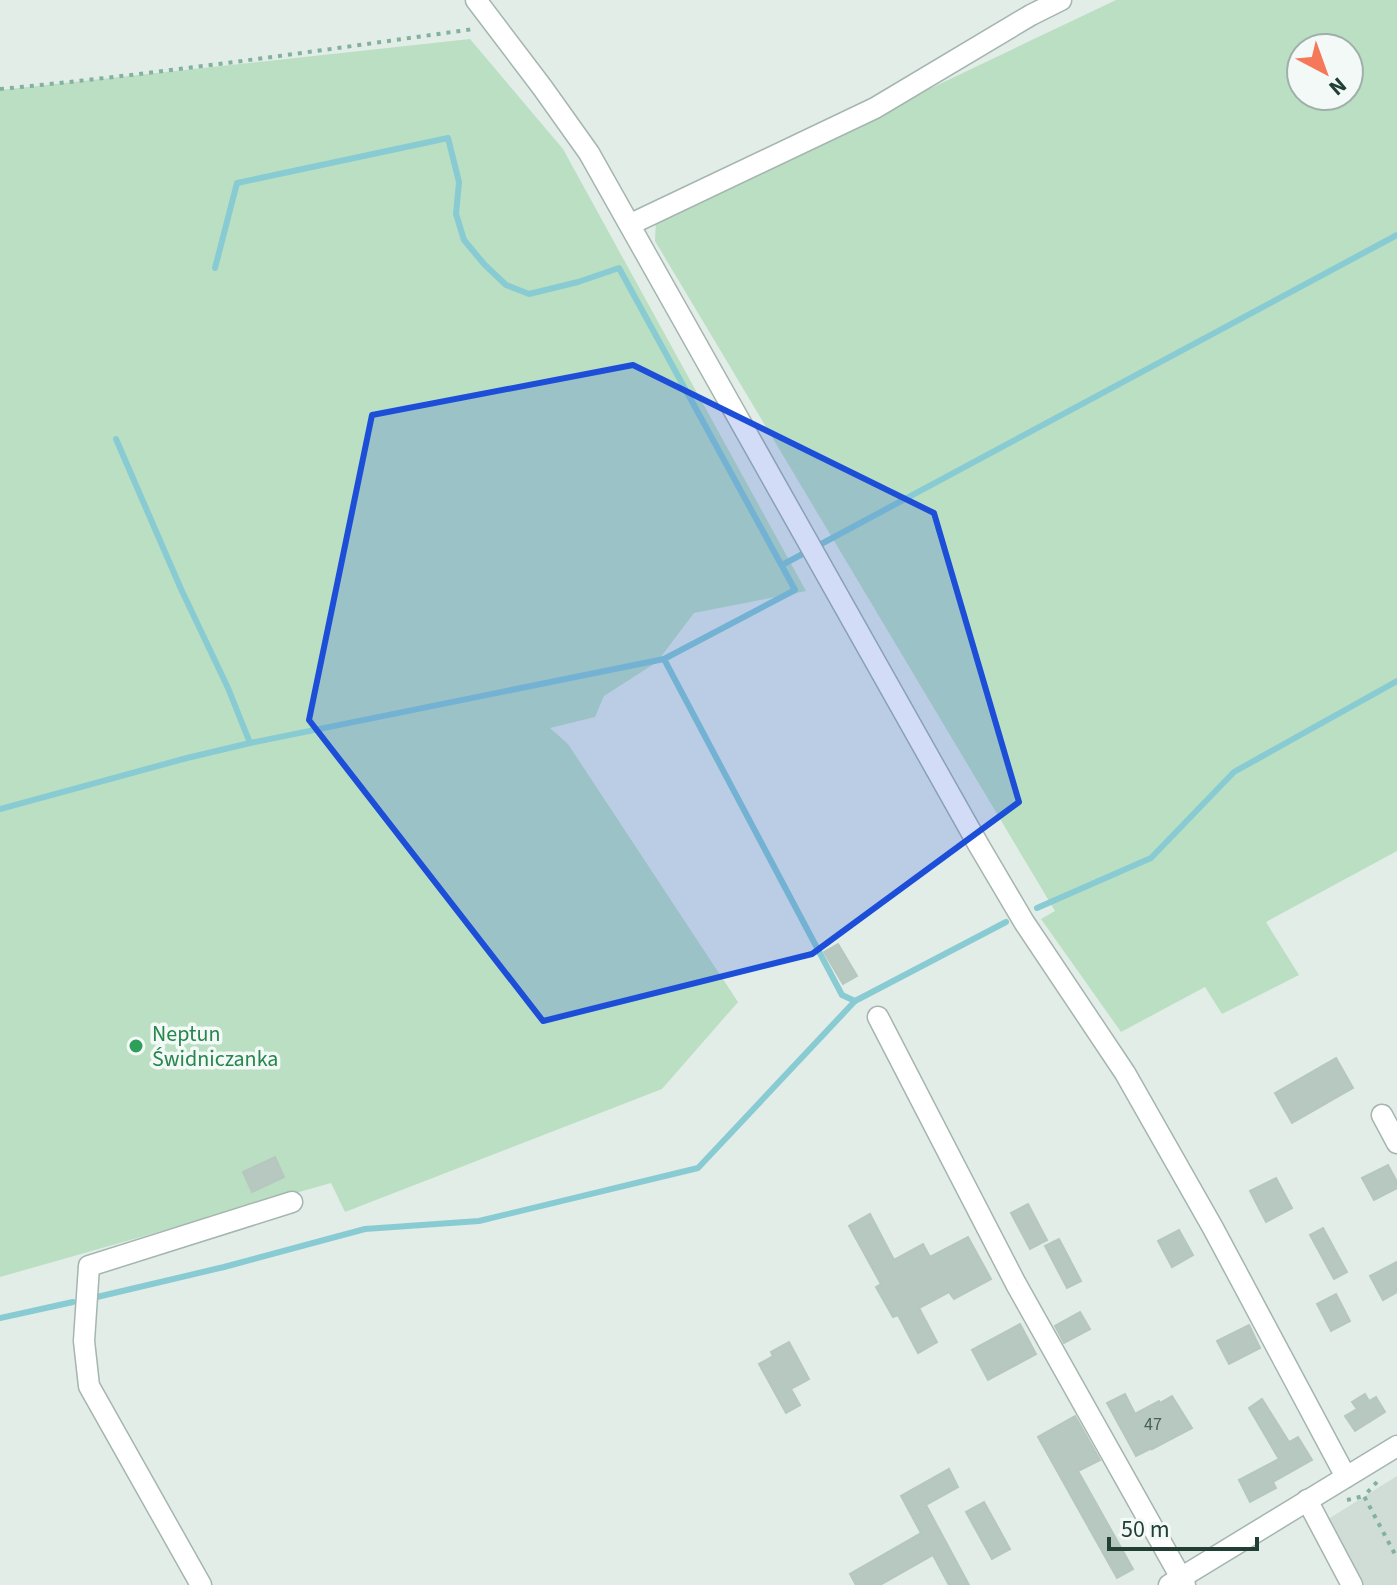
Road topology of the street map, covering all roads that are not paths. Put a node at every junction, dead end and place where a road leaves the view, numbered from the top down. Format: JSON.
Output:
{"nodes":[{"id":1,"x":476,"y":0,"type":"edge"},
{"id":2,"x":1061,"y":0,"type":"edge"},
{"id":3,"x":631,"y":224,"type":"junction"},
{"id":4,"x":878,"y":1017,"type":"dead end"},
{"id":5,"x":1382,"y":1115,"type":"dead end"},
{"id":6,"x":1397,"y":1143,"type":"edge"},
{"id":7,"x":292,"y":1202,"type":"dead end"},
{"id":8,"x":1397,"y":1446,"type":"edge"},
{"id":9,"x":1346,"y":1477,"type":"junction"},
{"id":10,"x":1307,"y":1500,"type":"junction"},
{"id":11,"x":1178,"y":1582,"type":"edge"},
{"id":12,"x":201,"y":1585,"type":"edge"},
{"id":13,"x":1352,"y":1585,"type":"edge"}],
"edges":[{"from":1,"to":3,"type":"street"},
{"from":2,"to":3,"type":"street"},
{"from":3,"to":9,"type":"street"},
{"from":4,"to":11,"type":"street"},
{"from":5,"to":6,"type":"street"},
{"from":7,"to":12,"type":"street"},
{"from":8,"to":9,"type":"street"},
{"from":9,"to":10,"type":"street"},
{"from":10,"to":11,"type":"street"},
{"from":10,"to":13,"type":"street"}]}
